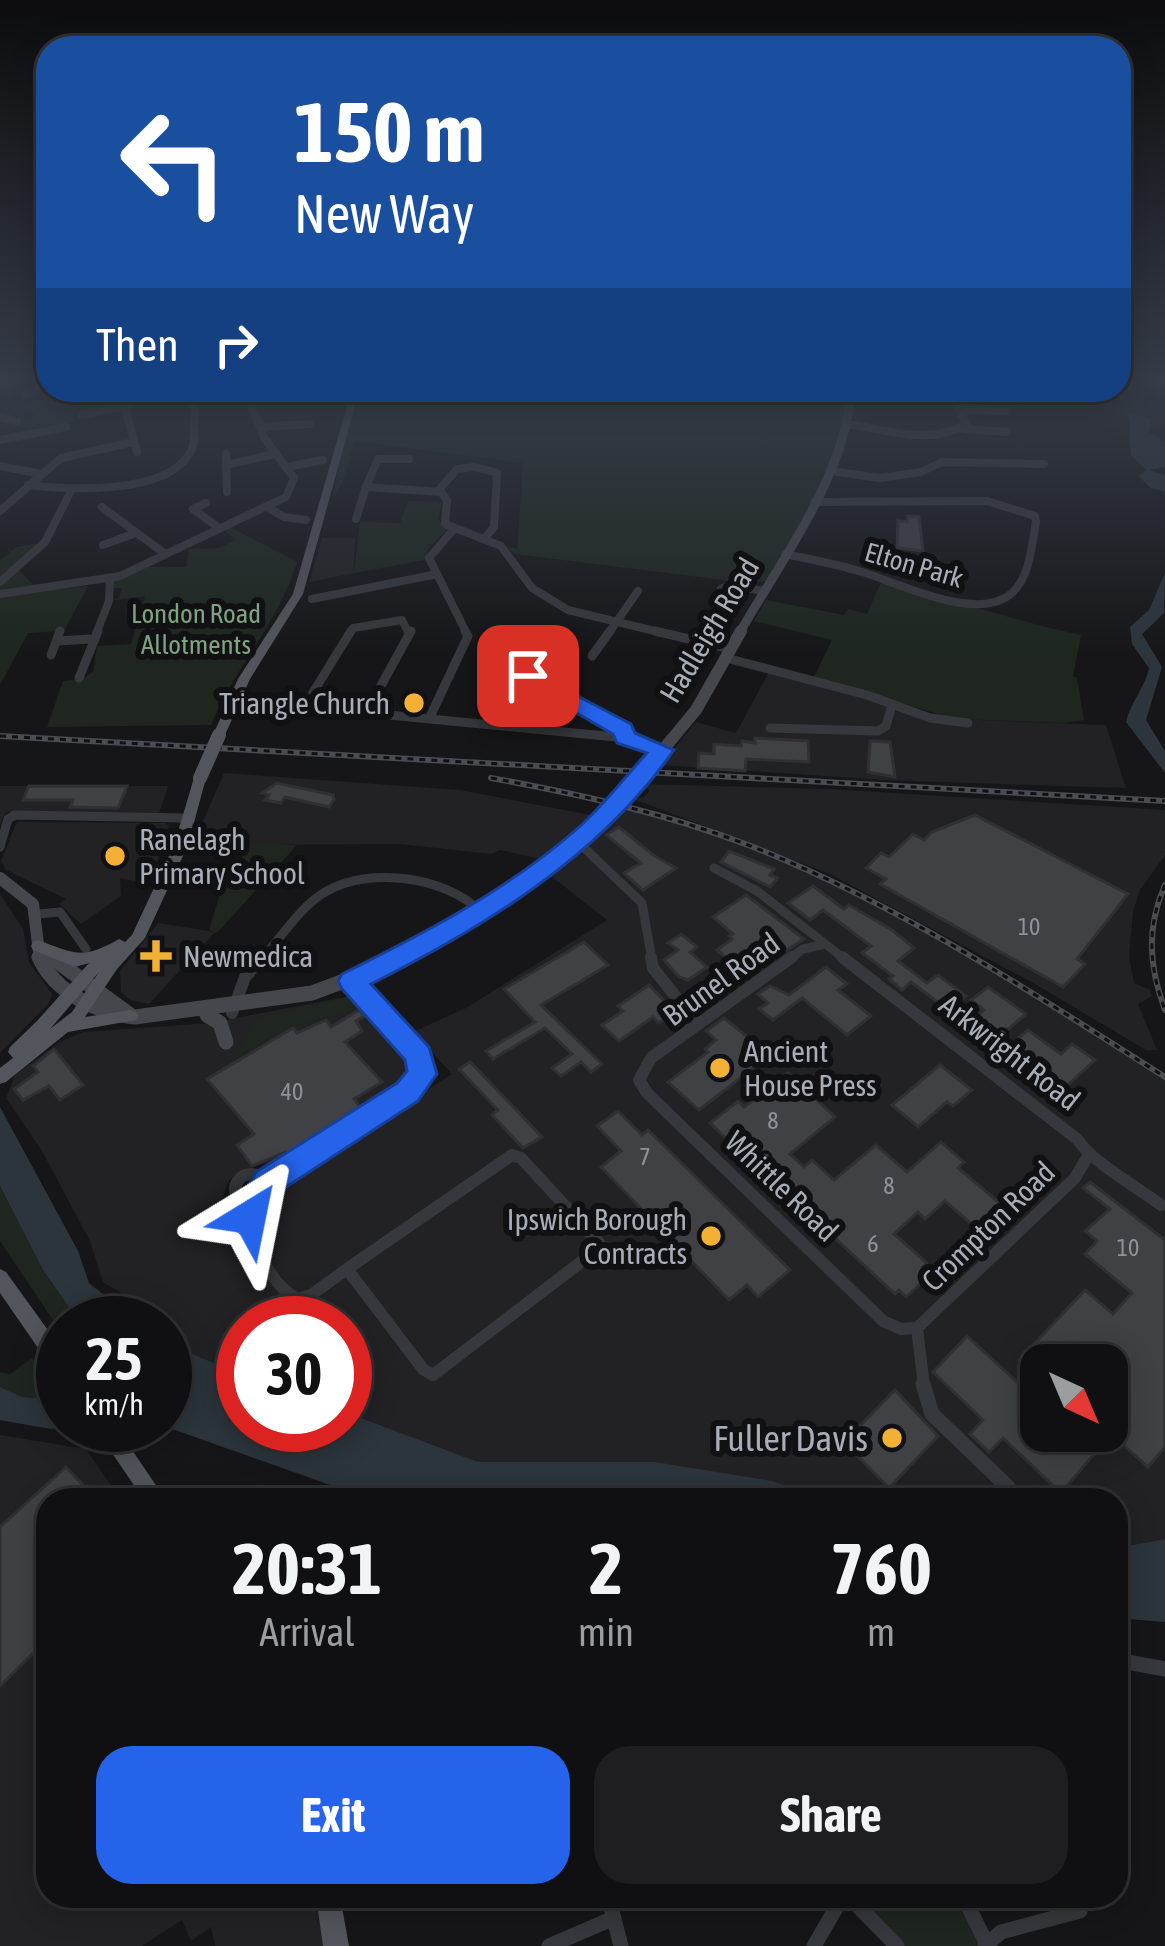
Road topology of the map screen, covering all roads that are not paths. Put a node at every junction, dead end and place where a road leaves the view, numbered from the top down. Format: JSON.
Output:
{"nodes":[{"id":1,"x":41,"y":474,"type":"edge"},
{"id":2,"x":160,"y":474,"type":"edge"},
{"id":3,"x":226,"y":474,"type":"edge"},
{"id":4,"x":291,"y":474,"type":"edge"},
{"id":5,"x":332,"y":474,"type":"edge"},
{"id":6,"x":370,"y":474,"type":"edge"},
{"id":7,"x":453,"y":474,"type":"edge"},
{"id":8,"x":495,"y":474,"type":"edge"},
{"id":9,"x":829,"y":474,"type":"edge"},
{"id":10,"x":848,"y":474,"type":"edge"},
{"id":11,"x":902,"y":474,"type":"edge"},
{"id":12,"x":28,"y":485,"type":"junction"},
{"id":13,"x":366,"y":487,"type":"junction"},
{"id":14,"x":71,"y":491,"type":"junction"},
{"id":15,"x":438,"y":491,"type":"junction"},
{"id":16,"x":227,"y":492,"type":"dead end"},
{"id":17,"x":814,"y":502,"type":"junction"},
{"id":18,"x":206,"y":503,"type":"dead end"},
{"id":19,"x":102,"y":507,"type":"dead end"},
{"id":20,"x":268,"y":508,"type":"junction"},
{"id":21,"x":0,"y":511,"type":"edge"},
{"id":22,"x":356,"y":519,"type":"dead end"},
{"id":23,"x":306,"y":520,"type":"dead end"},
{"id":24,"x":219,"y":528,"type":"junction"},
{"id":25,"x":454,"y":529,"type":"junction"},
{"id":26,"x":133,"y":534,"type":"junction"},
{"id":27,"x":485,"y":538,"type":"junction"},
{"id":28,"x":103,"y":545,"type":"dead end"},
{"id":29,"x":164,"y":553,"type":"junction"},
{"id":30,"x":785,"y":554,"type":"junction"},
{"id":31,"x":437,"y":574,"type":"junction"},
{"id":32,"x":11,"y":575,"type":"junction"},
{"id":33,"x":110,"y":579,"type":"junction"},
{"id":34,"x":0,"y":582,"type":"edge"},
{"id":35,"x":721,"y":589,"type":"dead end"},
{"id":36,"x":638,"y":591,"type":"dead end"},
{"id":37,"x":764,"y":591,"type":"junction"},
{"id":38,"x":4,"y":594,"type":"edge"},
{"id":39,"x":313,"y":599,"type":"dead end"},
{"id":40,"x":616,"y":622,"type":"junction"},
{"id":41,"x":90,"y":639,"type":"junction"},
{"id":42,"x":728,"y":653,"type":"junction"},
{"id":43,"x":51,"y":655,"type":"dead end"},
{"id":44,"x":592,"y":656,"type":"dead end"},
{"id":45,"x":79,"y":678,"type":"dead end"},
{"id":46,"x":234,"y":700,"type":"junction"},
{"id":47,"x":892,"y":705,"type":"junction"},
{"id":48,"x":304,"y":707,"type":"junction"},
{"id":49,"x":366,"y":713,"type":"junction"},
{"id":50,"x":429,"y":718,"type":"junction"},
{"id":51,"x":968,"y":723,"type":"dead end"},
{"id":52,"x":493,"y":725,"type":"junction"},
{"id":53,"x":770,"y":728,"type":"dead end"},
{"id":54,"x":626,"y":738,"type":"junction"},
{"id":55,"x":663,"y":750,"type":"junction"},
{"id":56,"x":185,"y":821,"type":"junction"},
{"id":57,"x":578,"y":842,"type":"junction"},
{"id":58,"x":0,"y":847,"type":"edge"},
{"id":59,"x":714,"y":868,"type":"dead end"},
{"id":60,"x":0,"y":878,"type":"edge"},
{"id":61,"x":481,"y":911,"type":"junction"},
{"id":62,"x":38,"y":914,"type":"junction"},
{"id":63,"x":145,"y":924,"type":"junction"},
{"id":64,"x":821,"y":945,"type":"junction"},
{"id":65,"x":40,"y":949,"type":"junction"},
{"id":66,"x":86,"y":949,"type":"dead end"},
{"id":67,"x":111,"y":951,"type":"junction"},
{"id":68,"x":352,"y":981,"type":"junction"},
{"id":69,"x":84,"y":991,"type":"junction"},
{"id":70,"x":676,"y":995,"type":"junction"},
{"id":71,"x":729,"y":1003,"type":"junction"},
{"id":72,"x":239,"y":1004,"type":"junction"},
{"id":73,"x":201,"y":1014,"type":"junction"},
{"id":74,"x":131,"y":1016,"type":"junction"},
{"id":75,"x":64,"y":1027,"type":"junction"},
{"id":76,"x":680,"y":1038,"type":"junction"},
{"id":77,"x":226,"y":1042,"type":"dead end"},
{"id":78,"x":650,"y":1058,"type":"joint"},
{"id":79,"x":0,"y":1065,"type":"edge"},
{"id":80,"x":0,"y":1077,"type":"edge"},
{"id":81,"x":1088,"y":1156,"type":"junction"},
{"id":82,"x":268,"y":1182,"type":"junction"},
{"id":83,"x":1161,"y":1205,"type":"dead end"},
{"id":84,"x":250,"y":1206,"type":"junction"},
{"id":85,"x":347,"y":1269,"type":"junction"},
{"id":86,"x":0,"y":1278,"type":"edge"},
{"id":87,"x":36,"y":1328,"type":"edge"},
{"id":88,"x":917,"y":1328,"type":"junction"},
{"id":89,"x":122,"y":1452,"type":"edge"},
{"id":90,"x":1008,"y":1487,"type":"dead end"},
{"id":91,"x":147,"y":1488,"type":"edge"},
{"id":92,"x":1128,"y":1662,"type":"edge"},
{"id":93,"x":1165,"y":1669,"type":"edge"},
{"id":94,"x":330,"y":1908,"type":"edge"},
{"id":95,"x":611,"y":1908,"type":"edge"},
{"id":96,"x":838,"y":1908,"type":"edge"},
{"id":97,"x":857,"y":1908,"type":"edge"},
{"id":98,"x":969,"y":1908,"type":"edge"},
{"id":99,"x":1080,"y":1911,"type":"dead end"},
{"id":100,"x":614,"y":1918,"type":"junction"},
{"id":101,"x":986,"y":1945,"type":"edge"},
{"id":102,"x":336,"y":1946,"type":"edge"},
{"id":103,"x":549,"y":1946,"type":"edge"},
{"id":104,"x":621,"y":1946,"type":"edge"},
{"id":105,"x":814,"y":1946,"type":"edge"},
{"id":106,"x":897,"y":1946,"type":"edge"}],
"edges":[{"from":1,"to":12,"type":"street"},
{"from":2,"to":14,"type":"street"},
{"from":3,"to":16,"type":"street"},
{"from":4,"to":20,"type":"street"},
{"from":5,"to":46,"type":"main road"},
{"from":6,"to":13,"type":"street"},
{"from":7,"to":15,"type":"street"},
{"from":8,"to":27,"type":"street"},
{"from":9,"to":17,"type":"street","name":"Hadleigh Road"},
{"from":10,"to":11,"type":"street"},
{"from":12,"to":14,"type":"street"},
{"from":12,"to":21,"type":"street"},
{"from":13,"to":15,"type":"street"},
{"from":13,"to":22,"type":"street"},
{"from":14,"to":32,"type":"street"},
{"from":15,"to":25,"type":"street"},
{"from":17,"to":30,"type":"street","name":"Hadleigh Road"},
{"from":17,"to":30,"type":"street","name":"Elton Park"},
{"from":18,"to":24,"type":"street"},
{"from":19,"to":26,"type":"street"},
{"from":20,"to":23,"type":"street"},
{"from":20,"to":24,"type":"street"},
{"from":24,"to":29,"type":"street"},
{"from":25,"to":27,"type":"street"},
{"from":25,"to":31,"type":"street"},
{"from":26,"to":28,"type":"street"},
{"from":26,"to":29,"type":"street"},
{"from":27,"to":40,"type":"street"},
{"from":29,"to":33,"type":"street"},
{"from":30,"to":37,"type":"street","name":"Hadleigh Road"},
{"from":31,"to":39,"type":"street"},
{"from":31,"to":50,"type":"street"},
{"from":32,"to":34,"type":"street"},
{"from":32,"to":38,"type":"street"},
{"from":33,"to":38,"type":"street"},
{"from":33,"to":41,"type":"street"},
{"from":35,"to":37,"type":"street"},
{"from":36,"to":40,"type":"street"},
{"from":37,"to":42,"type":"street","name":"Hadleigh Road"},
{"from":40,"to":42,"type":"street"},
{"from":40,"to":44,"type":"street"},
{"from":41,"to":43,"type":"street"},
{"from":41,"to":45,"type":"street"},
{"from":42,"to":47,"type":"street"},
{"from":42,"to":55,"type":"street","name":"Hadleigh Road"},
{"from":46,"to":48,"type":"street"},
{"from":46,"to":56,"type":"main road","bridge":true},
{"from":47,"to":51,"type":"street"},
{"from":47,"to":53,"type":"street"},
{"from":48,"to":49,"type":"street"},
{"from":48,"to":49,"type":"street"},
{"from":49,"to":50,"type":"street"},
{"from":50,"to":52,"type":"street"},
{"from":52,"to":54,"type":"street"},
{"from":52,"to":54,"type":"street"},
{"from":54,"to":55,"type":"street"},
{"from":55,"to":57,"type":"street","name":"Hadleigh Road","bridge":true},
{"from":56,"to":58,"type":"street"},
{"from":56,"to":63,"type":"main road"},
{"from":57,"to":61,"type":"street","name":"Hadleigh Road"},
{"from":57,"to":70,"type":"street"},
{"from":59,"to":64,"type":"street","name":"Arkwright Road"},
{"from":60,"to":62,"type":"street"},
{"from":61,"to":68,"type":"street","name":"Hadleigh Road"},
{"from":61,"to":72,"type":"street"},
{"from":62,"to":65,"type":"street"},
{"from":62,"to":66,"type":"street"},
{"from":63,"to":67,"type":"main road"},
{"from":63,"to":69,"type":"main road"},
{"from":64,"to":71,"type":"street","name":"Brunel Road"},
{"from":64,"to":81,"type":"street","name":"Arkwright Road"},
{"from":65,"to":67,"type":"main road"},
{"from":65,"to":69,"type":"street"},
{"from":67,"to":69,"type":"main road"},
{"from":68,"to":72,"type":"street","name":"Hadleigh Road"},
{"from":68,"to":82,"type":"street"},
{"from":69,"to":74,"type":"street","name":"Hadleigh Road"},
{"from":69,"to":75,"type":"main road"},
{"from":69,"to":79,"type":"main road"},
{"from":70,"to":71,"type":"street"},
{"from":70,"to":76,"type":"street"},
{"from":71,"to":76,"type":"street","name":"Brunel Road"},
{"from":72,"to":73,"type":"street","name":"Hadleigh Road"},
{"from":73,"to":74,"type":"street","name":"Hadleigh Road"},
{"from":73,"to":77,"type":"street"},
{"from":74,"to":75,"type":"main road"},
{"from":75,"to":80,"type":"main road"},
{"from":76,"to":78,"type":"street","name":"Brunel Road"},
{"from":78,"to":88,"type":"street","name":"Whittle Road"},
{"from":81,"to":83,"type":"street","name":"Arkwright Road"},
{"from":81,"to":88,"type":"street","name":"Crompton Road"},
{"from":82,"to":84,"type":"street"},
{"from":82,"to":84,"type":"street"},
{"from":84,"to":85,"type":"street"},
{"from":85,"to":85,"type":"street"},
{"from":86,"to":87,"type":"main road"},
{"from":88,"to":90,"type":"street"},
{"from":89,"to":91,"type":"main road"},
{"from":92,"to":93,"type":"street"},
{"from":94,"to":102,"type":"main road"},
{"from":95,"to":100,"type":"street"},
{"from":96,"to":105,"type":"street"},
{"from":97,"to":106,"type":"street"},
{"from":98,"to":101,"type":"street"},
{"from":99,"to":101,"type":"street"},
{"from":100,"to":103,"type":"street"},
{"from":100,"to":104,"type":"street"}]}
